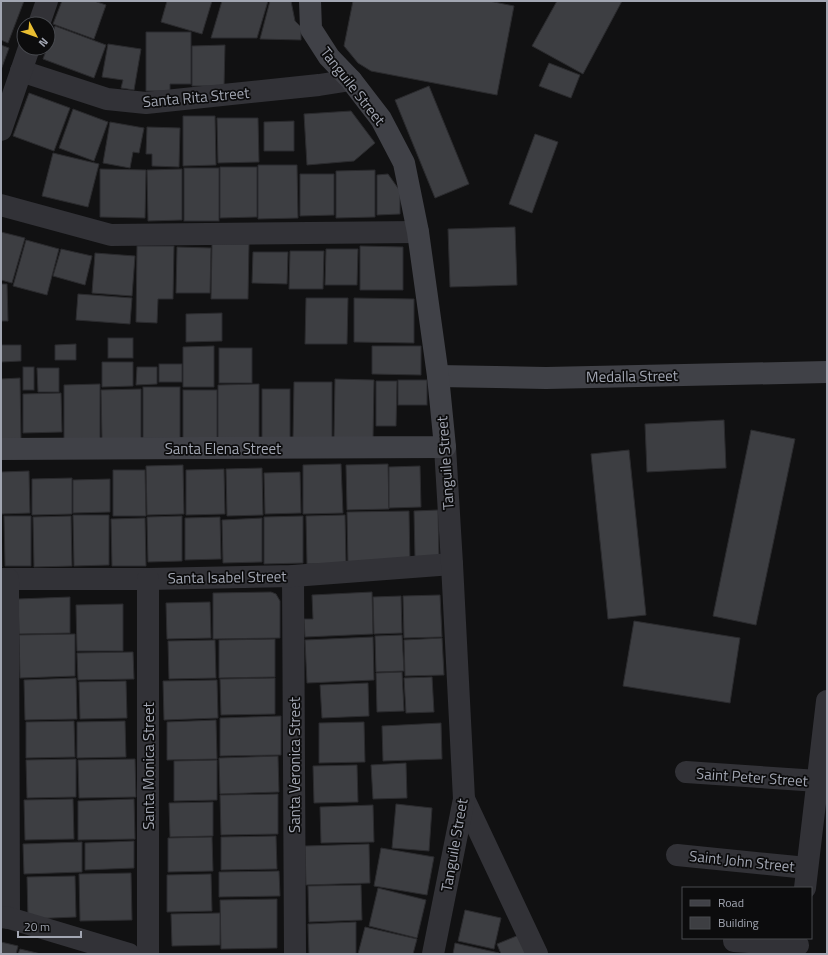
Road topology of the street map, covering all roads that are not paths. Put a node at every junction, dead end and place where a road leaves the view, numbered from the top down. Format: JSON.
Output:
{"nodes":[{"id":1,"x":47,"y":1,"type":"edge"},
{"id":2,"x":310,"y":1,"type":"edge"},
{"id":3,"x":42,"y":16,"type":"edge"},
{"id":4,"x":27,"y":56,"type":"edge"},
{"id":5,"x":21,"y":71,"type":"junction"},
{"id":6,"x":352,"y":80,"type":"junction"},
{"id":7,"x":1,"y":130,"type":"edge"},
{"id":8,"x":1,"y":205,"type":"edge"},
{"id":9,"x":418,"y":232,"type":"junction"},
{"id":10,"x":827,"y":372,"type":"edge"},
{"id":11,"x":438,"y":376,"type":"junction"},
{"id":12,"x":445,"y":447,"type":"junction"},
{"id":13,"x":1,"y":449,"type":"edge"},
{"id":14,"x":452,"y":564,"type":"junction"},
{"id":15,"x":293,"y":576,"type":"junction"},
{"id":16,"x":4,"y":579,"type":"edge"},
{"id":17,"x":148,"y":579,"type":"junction"},
{"id":18,"x":827,"y":700,"type":"edge"},
{"id":19,"x":686,"y":772,"type":"dead end"},
{"id":20,"x":818,"y":781,"type":"junction"},
{"id":21,"x":464,"y":799,"type":"junction"},
{"id":22,"x":677,"y":855,"type":"dead end"},
{"id":23,"x":806,"y":878,"type":"edge"},
{"id":24,"x":5,"y":917,"type":"edge"},
{"id":25,"x":734,"y":940,"type":"dead end"},
{"id":26,"x":798,"y":946,"type":"edge"},
{"id":27,"x":128,"y":954,"type":"edge"},
{"id":28,"x":148,"y":954,"type":"edge"},
{"id":29,"x":295,"y":954,"type":"edge"},
{"id":30,"x":433,"y":954,"type":"edge"},
{"id":31,"x":537,"y":954,"type":"edge"}],
"edges":[{"from":1,"to":3,"type":"street"},
{"from":2,"to":6,"type":"street","name":"Tanguile Street"},
{"from":4,"to":5,"type":"street"},
{"from":5,"to":6,"type":"street","name":"Santa Rita Street"},
{"from":5,"to":7,"type":"street"},
{"from":6,"to":9,"type":"street","name":"Tanguile Street"},
{"from":8,"to":9,"type":"street"},
{"from":9,"to":11,"type":"street","name":"Tanguile Street"},
{"from":10,"to":11,"type":"street","name":"Medalla Street"},
{"from":11,"to":12,"type":"street","name":"Tanguile Street"},
{"from":12,"to":13,"type":"street","name":"Santa Elena Street"},
{"from":12,"to":14,"type":"street","name":"Tanguile Street"},
{"from":14,"to":15,"type":"street","name":"Santa Isabel Street"},
{"from":14,"to":21,"type":"street","name":"Tanguile Street"},
{"from":15,"to":17,"type":"street","name":"Santa Isabel Street"},
{"from":15,"to":29,"type":"street","name":"Santa Veronica Street"},
{"from":16,"to":17,"type":"street","name":"Santa Isabel Street"},
{"from":16,"to":24,"type":"street"},
{"from":17,"to":28,"type":"street","name":"Santa Monica Street"},
{"from":18,"to":20,"type":"street"},
{"from":19,"to":20,"type":"street","name":"Saint Peter Street"},
{"from":20,"to":23,"type":"street"},
{"from":21,"to":30,"type":"street","name":"Tanguile Street"},
{"from":21,"to":31,"type":"street"},
{"from":22,"to":23,"type":"street","name":"Saint John Street"},
{"from":24,"to":27,"type":"street"},
{"from":25,"to":26,"type":"street"}]}
